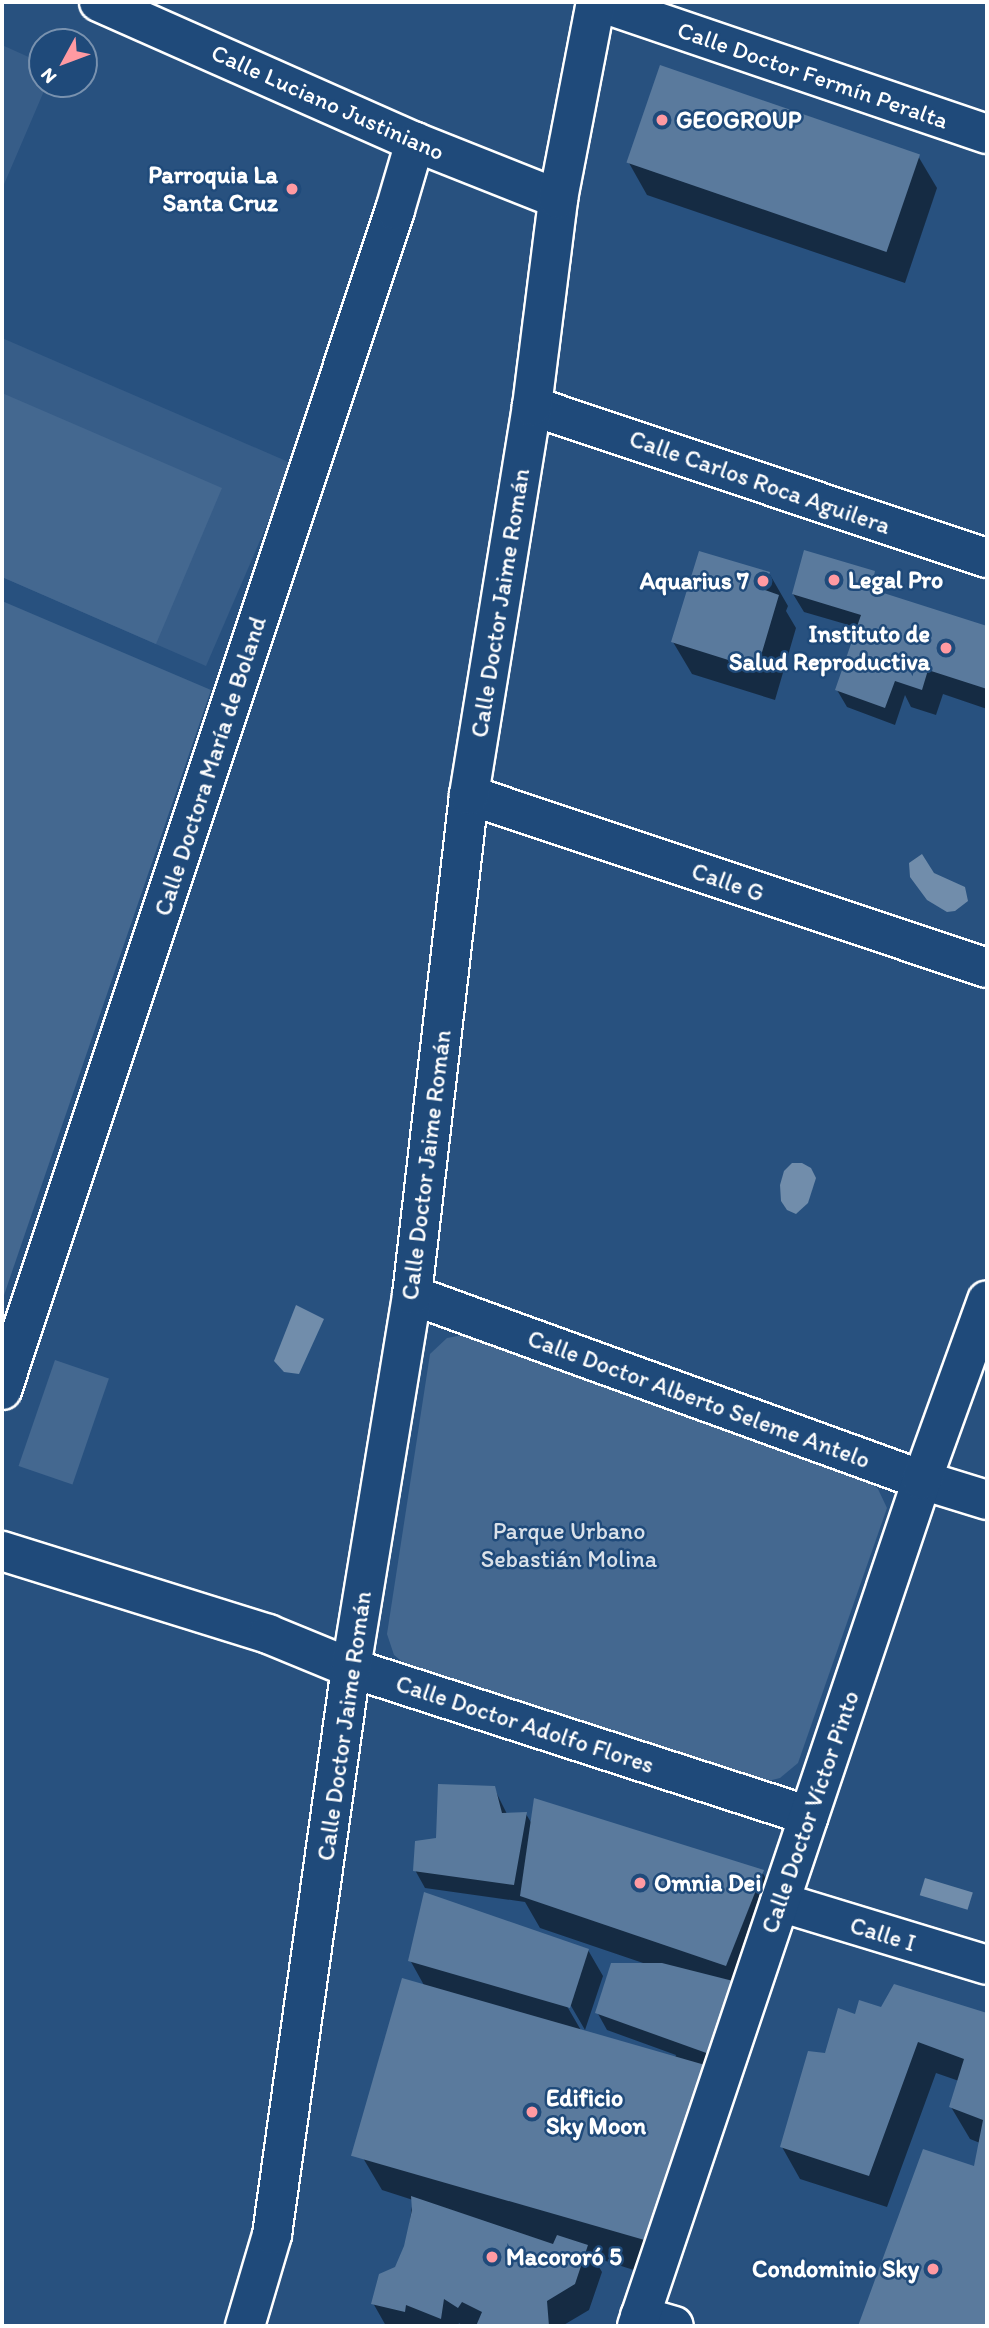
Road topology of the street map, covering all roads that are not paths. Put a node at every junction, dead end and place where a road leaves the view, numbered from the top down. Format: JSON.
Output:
{"nodes":[{"id":1,"x":99,"y":2,"type":"edge"},
{"id":2,"x":597,"y":2,"type":"edge"},
{"id":3,"x":987,"y":134,"type":"edge"},
{"id":4,"x":415,"y":142,"type":"junction"},
{"id":5,"x":558,"y":198,"type":"junction"},
{"id":6,"x":532,"y":406,"type":"junction"},
{"id":7,"x":987,"y":558,"type":"edge"},
{"id":8,"x":469,"y":795,"type":"junction"},
{"id":9,"x":987,"y":968,"type":"edge"},
{"id":10,"x":412,"y":1295,"type":"junction"},
{"id":11,"x":987,"y":1300,"type":"edge"},
{"id":12,"x":2,"y":1390,"type":"edge"},
{"id":13,"x":922,"y":1480,"type":"junction"},
{"id":14,"x":987,"y":1500,"type":"edge"},
{"id":15,"x":2,"y":1551,"type":"edge"},
{"id":16,"x":351,"y":1668,"type":"junction"},
{"id":17,"x":809,"y":1816,"type":"junction"},
{"id":18,"x":780,"y":1902,"type":"junction"},
{"id":19,"x":987,"y":1965,"type":"edge"},
{"id":20,"x":650,"y":2323,"type":"edge"},
{"id":21,"x":245,"y":2326,"type":"edge"}],
"edges":[{"from":1,"to":4,"type":"street","name":"Calle Luciano Justiniano"},
{"from":2,"to":3,"type":"street","name":"Calle Doctor Fermín Peralta"},
{"from":2,"to":5,"type":"street","name":"Calle Doctor Jaime Román"},
{"from":4,"to":5,"type":"street","name":"Calle Luciano Justiniano"},
{"from":4,"to":12,"type":"street","name":"Calle Doctora María de Boland"},
{"from":5,"to":6,"type":"street","name":"Calle Doctor Jaime Román"},
{"from":6,"to":7,"type":"street","name":"Calle Carlos Roca Aguilera"},
{"from":6,"to":8,"type":"street","name":"Calle Doctor Jaime Román"},
{"from":8,"to":9,"type":"street","name":"Calle G"},
{"from":8,"to":10,"type":"street","name":"Calle Doctor Jaime Román"},
{"from":10,"to":13,"type":"street","name":"Calle Doctor Alberto Seleme Antelo"},
{"from":10,"to":16,"type":"street","name":"Calle Doctor Jaime Román"},
{"from":11,"to":13,"type":"street","name":"Calle Doctor Víctor Pinto"},
{"from":13,"to":14,"type":"street","name":"Calle Doctor Alberto Seleme Antelo"},
{"from":13,"to":17,"type":"street","name":"Calle Doctor Víctor Pinto"},
{"from":15,"to":16,"type":"street","name":"Calle Doctor Adolfo Flores"},
{"from":16,"to":17,"type":"street","name":"Calle Doctor Adolfo Flores"},
{"from":16,"to":21,"type":"street","name":"Calle Doctor Jaime Román"},
{"from":17,"to":18,"type":"street","name":"Calle Doctor Víctor Pinto"},
{"from":18,"to":19,"type":"street","name":"Calle I"},
{"from":18,"to":20,"type":"street","name":"Calle Doctor Víctor Pinto"}]}
